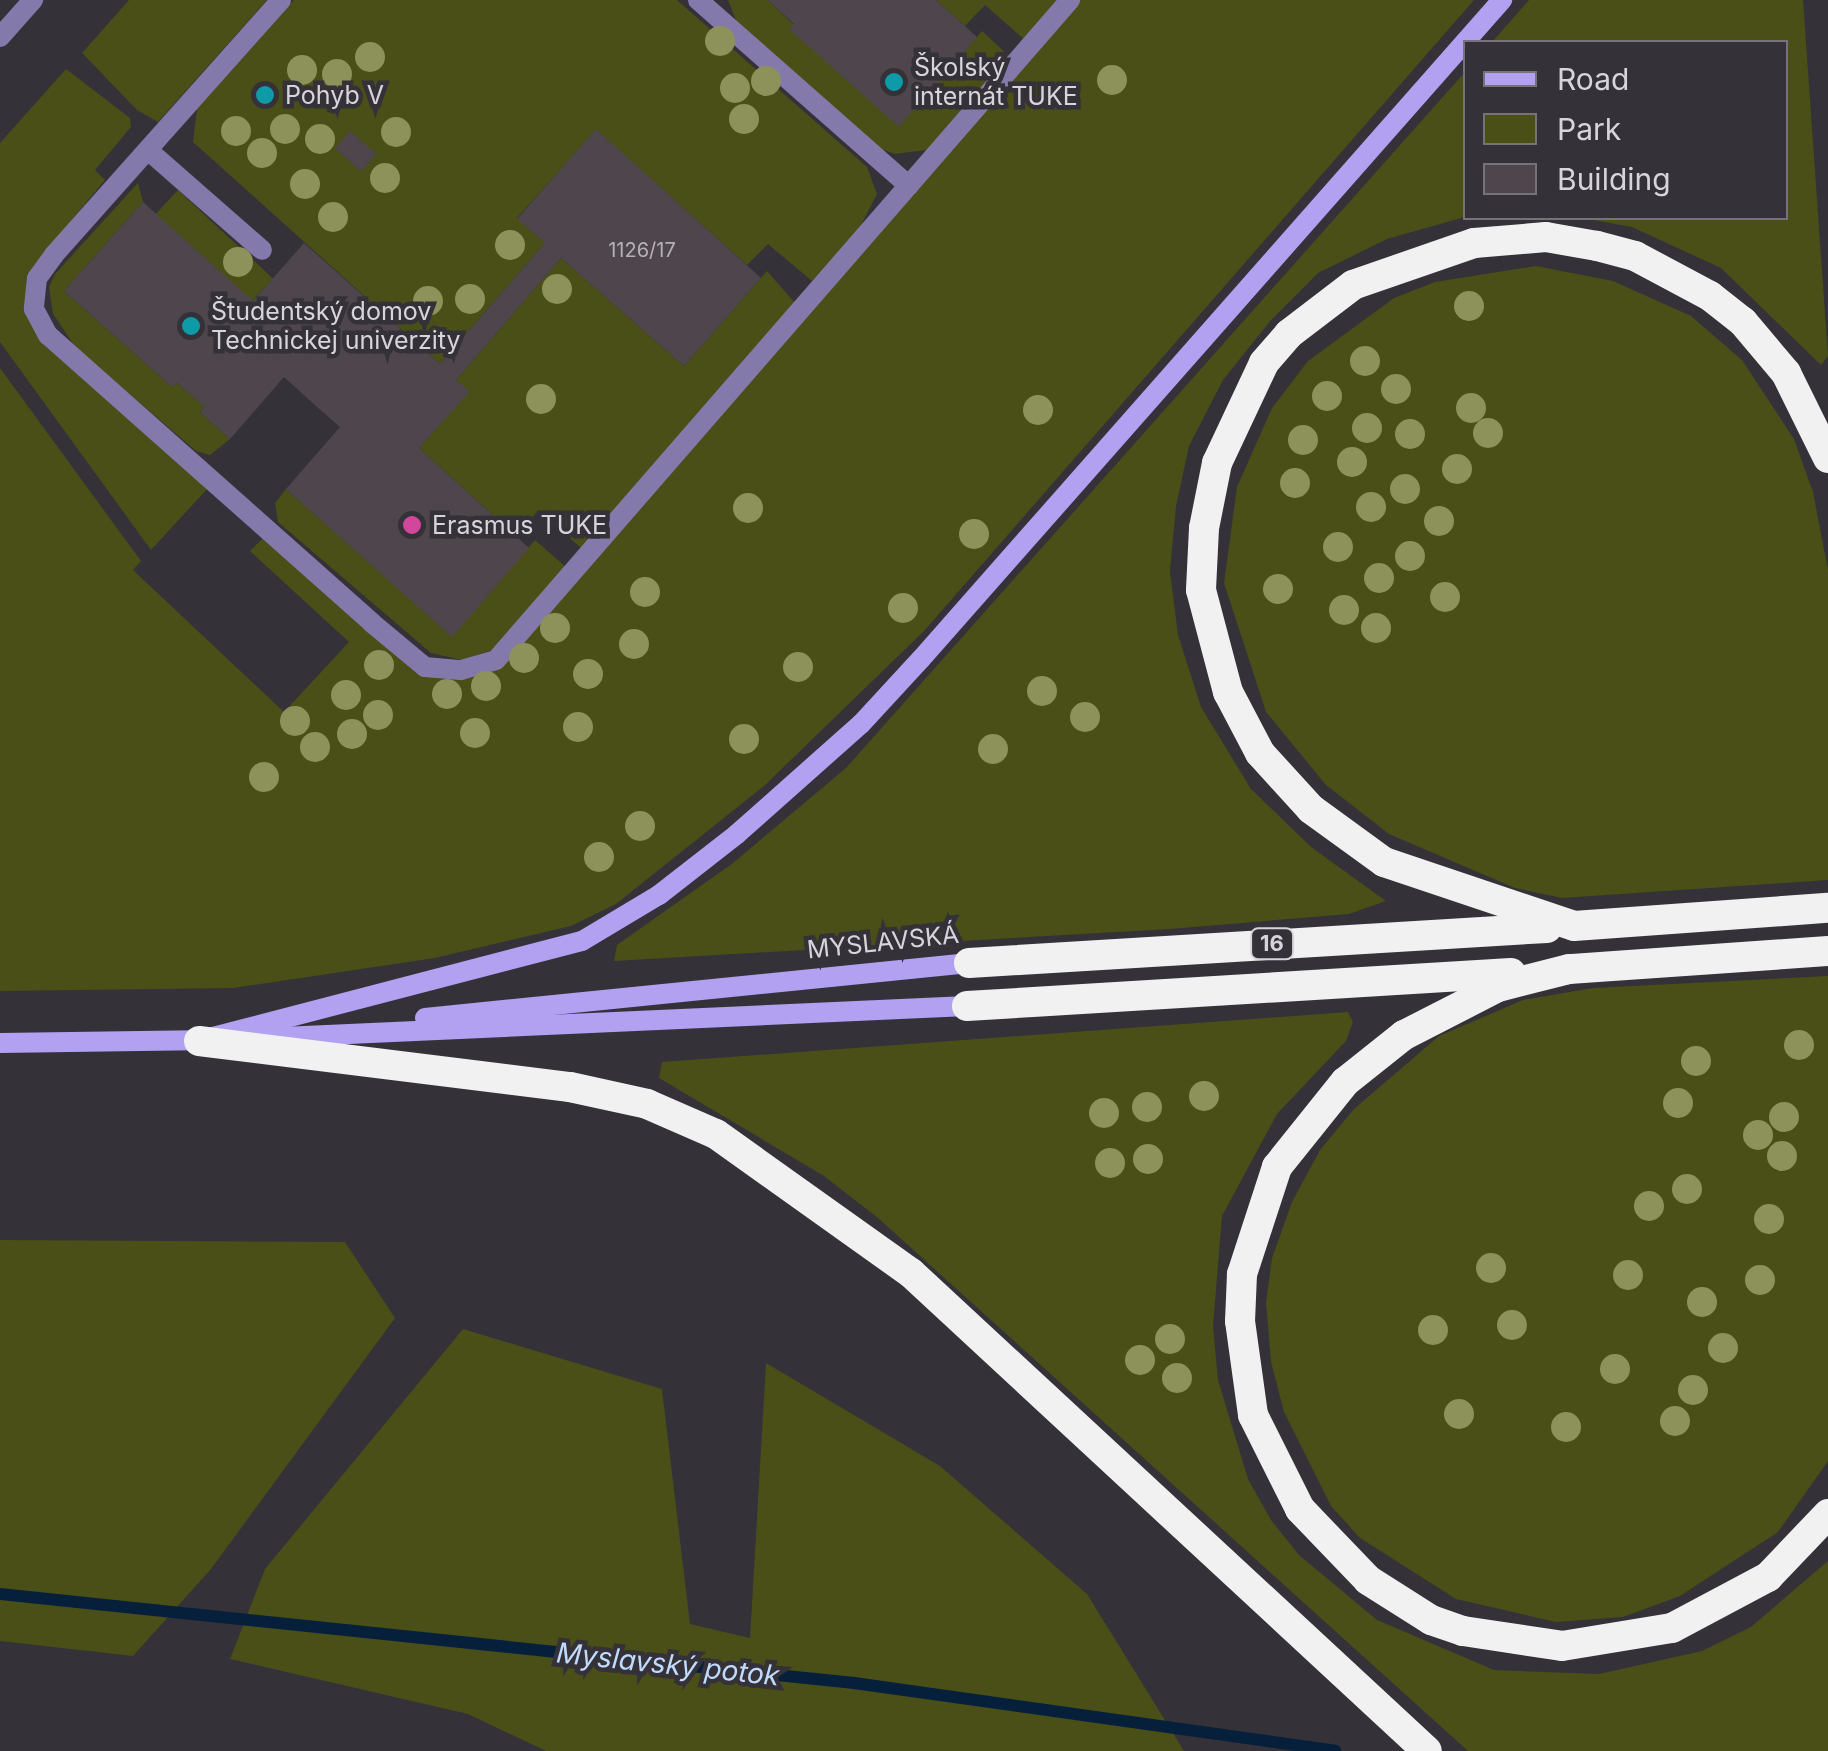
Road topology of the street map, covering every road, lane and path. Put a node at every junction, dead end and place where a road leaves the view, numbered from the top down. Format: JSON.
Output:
{"nodes":[{"id":1,"x":34,"y":0,"type":"edge"},
{"id":2,"x":280,"y":0,"type":"edge"},
{"id":3,"x":698,"y":0,"type":"edge"},
{"id":4,"x":1070,"y":0,"type":"edge"},
{"id":5,"x":1502,"y":0,"type":"edge"},
{"id":6,"x":0,"y":37,"type":"edge"},
{"id":7,"x":1467,"y":40,"type":"edge"},
{"id":8,"x":1463,"y":44,"type":"edge"},
{"id":9,"x":149,"y":151,"type":"junction"},
{"id":10,"x":909,"y":186,"type":"junction"},
{"id":11,"x":262,"y":250,"type":"dead end"},
{"id":12,"x":1828,"y":458,"type":"edge"},
{"id":13,"x":1828,"y":908,"type":"edge"},
{"id":14,"x":1574,"y":926,"type":"junction"},
{"id":15,"x":1828,"y":951,"type":"edge"},
{"id":16,"x":969,"y":963,"type":"joint"},
{"id":17,"x":1569,"y":969,"type":"junction"},
{"id":18,"x":968,"y":1006,"type":"joint"},
{"id":19,"x":199,"y":1041,"type":"junction"},
{"id":20,"x":0,"y":1043,"type":"edge"},
{"id":21,"x":1828,"y":1514,"type":"edge"},
{"id":22,"x":1427,"y":1751,"type":"edge"}],
"edges":[{"from":1,"to":6,"type":"street"},
{"from":2,"to":9,"type":"street"},
{"from":3,"to":10,"type":"street"},
{"from":4,"to":10,"type":"street"},
{"from":5,"to":7,"type":"street"},
{"from":8,"to":19,"type":"street"},
{"from":9,"to":10,"type":"street"},
{"from":9,"to":11,"type":"street"},
{"from":12,"to":14,"type":"highway"},
{"from":13,"to":14,"type":"highway","number":"16"},
{"from":14,"to":16,"type":"highway","name":"MYSLAVSKÁ","number":"16"},
{"from":15,"to":17,"type":"highway","number":"16"},
{"from":16,"to":19,"type":"street","name":"MYSLAVSKÁ"},
{"from":17,"to":18,"type":"highway","name":"MYSLAVSKÁ","number":"16"},
{"from":17,"to":21,"type":"highway"},
{"from":18,"to":19,"type":"street","name":"MYSLAVSKÁ"},
{"from":19,"to":20,"type":"street","name":"MYSLAVSKÁ"},
{"from":19,"to":22,"type":"highway"}]}
